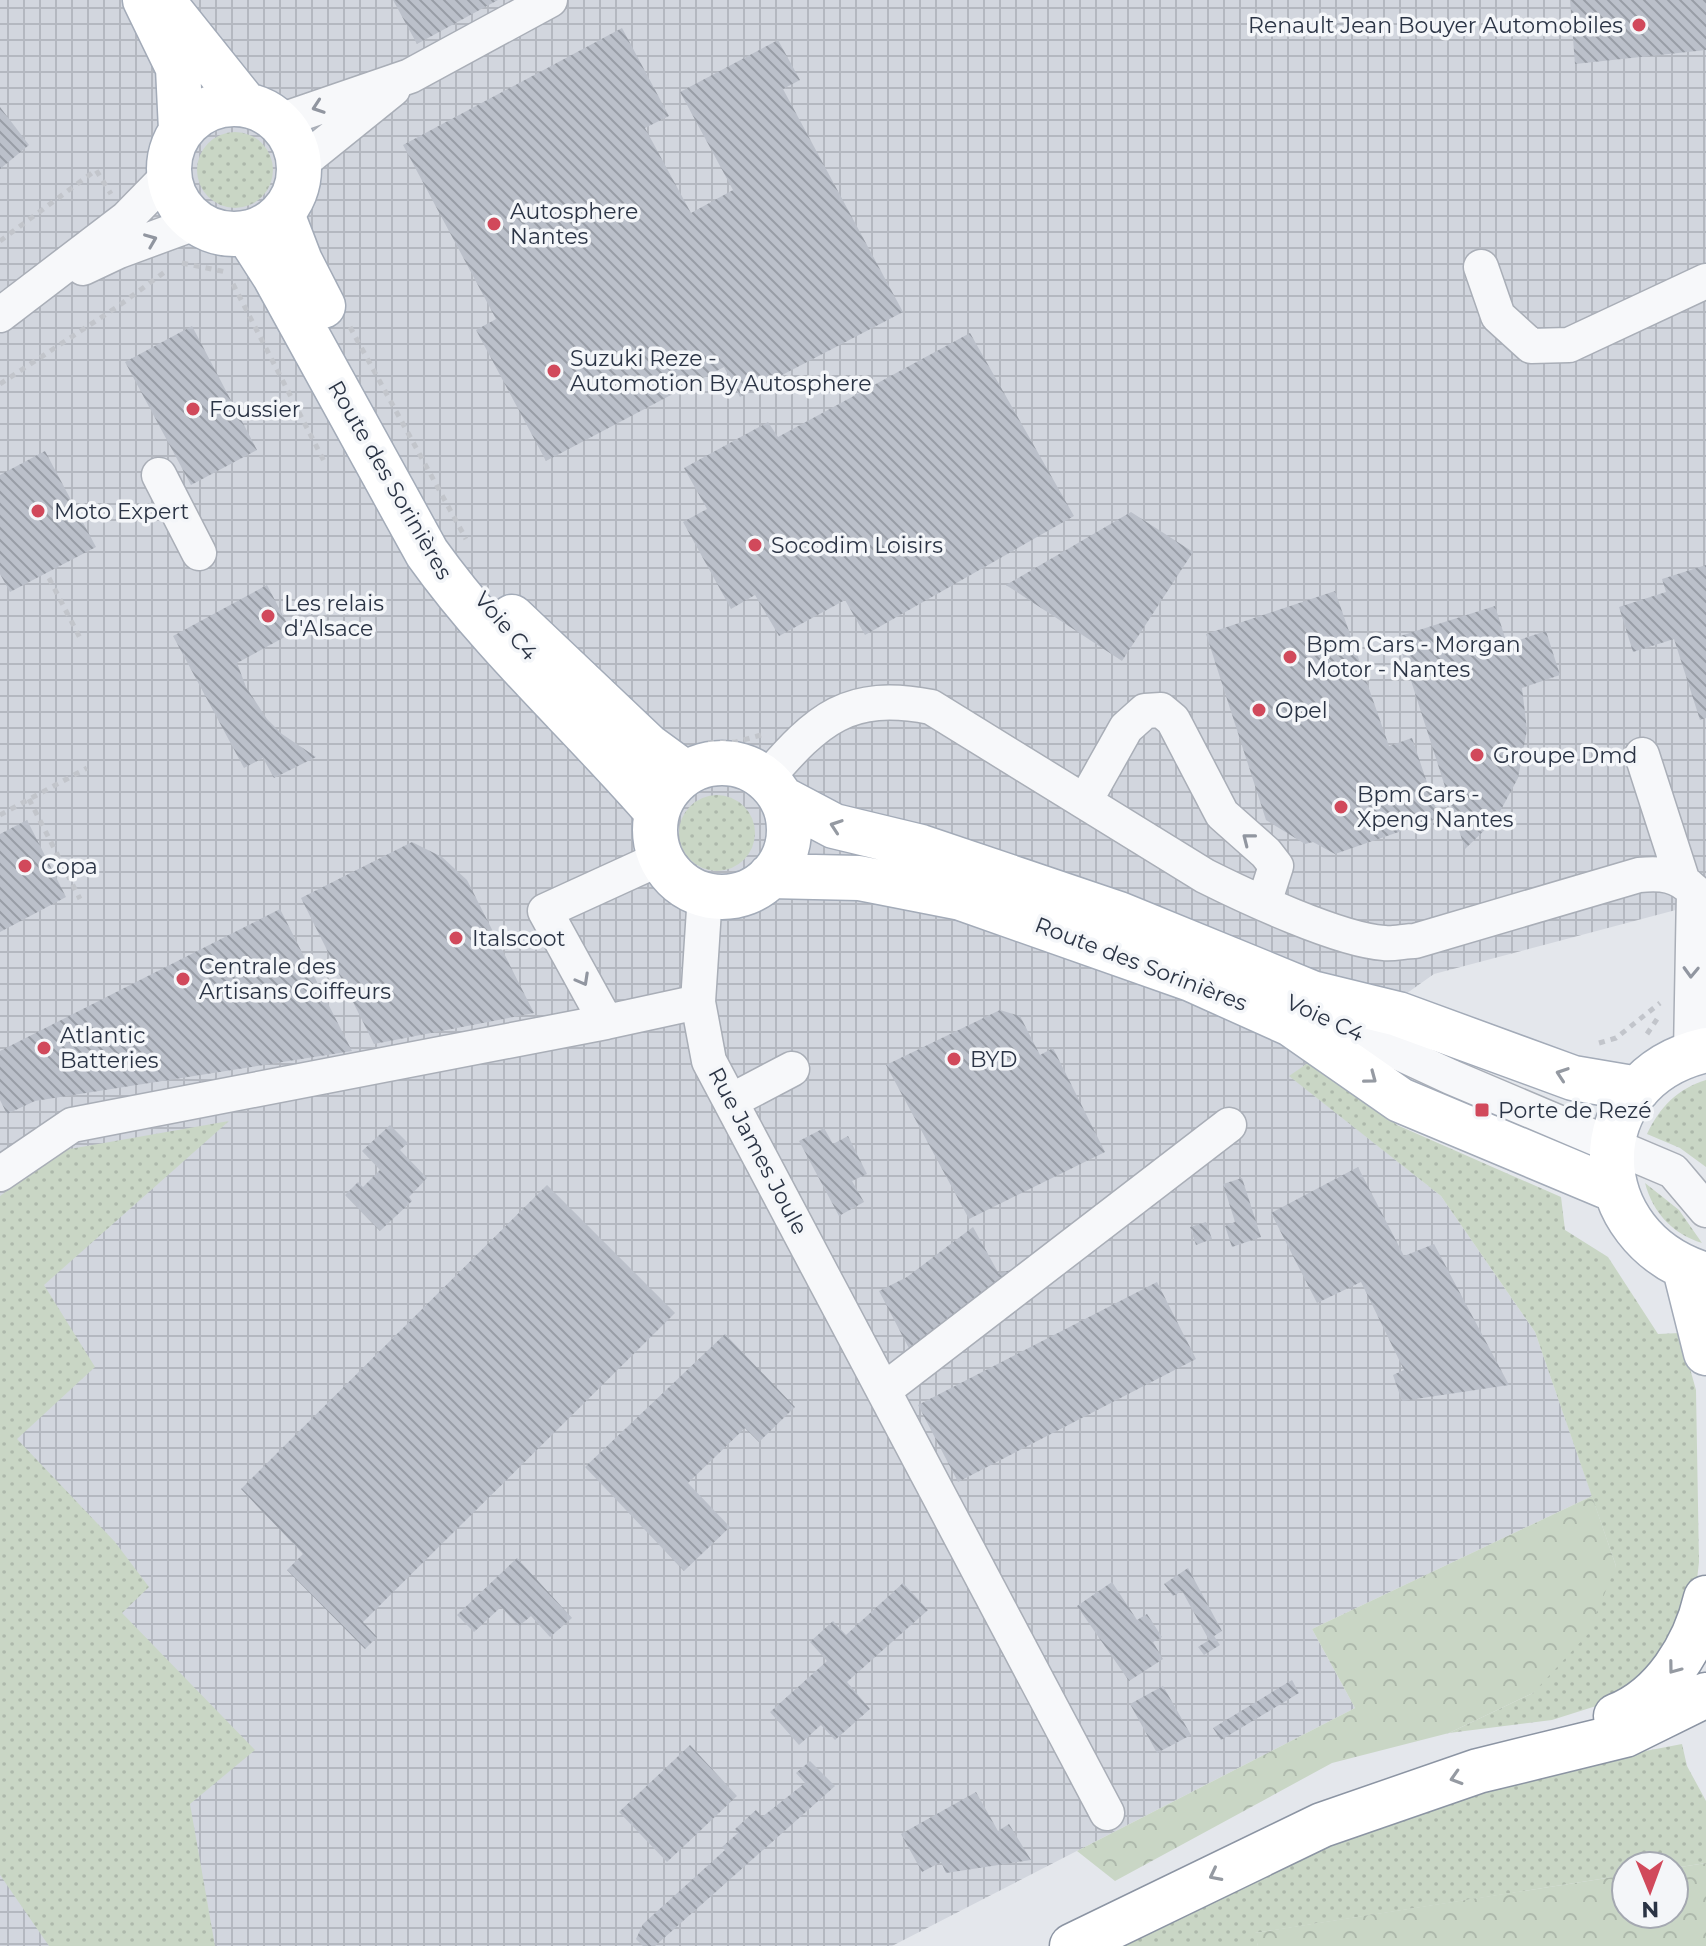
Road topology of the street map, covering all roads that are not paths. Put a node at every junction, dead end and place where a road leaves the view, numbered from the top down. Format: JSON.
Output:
{"nodes":[{"id":1,"x":145,"y":0,"type":"edge"},
{"id":2,"x":163,"y":0,"type":"edge"},
{"id":3,"x":550,"y":0,"type":"edge"},
{"id":4,"x":410,"y":76,"type":"junction"},
{"id":5,"x":262,"y":113,"type":"junction"},
{"id":6,"x":181,"y":130,"type":"junction"},
{"id":7,"x":300,"y":164,"type":"junction"},
{"id":8,"x":168,"y":176,"type":"junction"},
{"id":9,"x":195,"y":223,"type":"junction"},
{"id":10,"x":264,"y":224,"type":"junction"},
{"id":11,"x":1481,"y":267,"type":"dead end"},
{"id":12,"x":1706,"y":281,"type":"edge"},
{"id":13,"x":29,"y":295,"type":"junction"},
{"id":14,"x":0,"y":315,"type":"edge"},
{"id":15,"x":159,"y":475,"type":"dead end"},
{"id":16,"x":199,"y":553,"type":"dead end"},
{"id":17,"x":627,"y":751,"type":"junction"},
{"id":18,"x":1642,"y":755,"type":"dead end"},
{"id":19,"x":693,"y":758,"type":"junction"},
{"id":20,"x":779,"y":777,"type":"junction"},
{"id":21,"x":1085,"y":801,"type":"junction"},
{"id":22,"x":657,"y":812,"type":"junction"},
{"id":23,"x":909,"y":853,"type":"junction"},
{"id":24,"x":661,"y":858,"type":"junction"},
{"id":25,"x":770,"y":876,"type":"junction"},
{"id":26,"x":859,"y":878,"type":"junction"},
{"id":27,"x":1697,"y":885,"type":"edge"},
{"id":28,"x":705,"y":894,"type":"junction"},
{"id":29,"x":1264,"y":903,"type":"junction"},
{"id":30,"x":698,"y":1002,"type":"junction"},
{"id":31,"x":606,"y":1022,"type":"junction"},
{"id":32,"x":1699,"y":1051,"type":"edge"},
{"id":33,"x":792,"y":1069,"type":"dead end"},
{"id":34,"x":1638,"y":1089,"type":"junction"},
{"id":35,"x":731,"y":1101,"type":"junction"},
{"id":36,"x":1229,"y":1125,"type":"dead end"},
{"id":37,"x":1613,"y":1145,"type":"junction"},
{"id":38,"x":0,"y":1174,"type":"edge"},
{"id":39,"x":1615,"y":1190,"type":"junction"},
{"id":40,"x":1706,"y":1210,"type":"edge"},
{"id":41,"x":1696,"y":1272,"type":"edge"},
{"id":42,"x":1706,"y":1353,"type":"edge"},
{"id":43,"x":884,"y":1390,"type":"junction"},
{"id":44,"x":1706,"y":1598,"type":"edge"},
{"id":45,"x":1706,"y":1695,"type":"edge"},
{"id":46,"x":1531,"y":1757,"type":"junction"},
{"id":47,"x":1107,"y":1813,"type":"dead end"},
{"id":48,"x":1072,"y":1946,"type":"edge"}],
"edges":[{"from":1,"to":6,"type":"main road"},
{"from":2,"to":5,"type":"main road"},
{"from":3,"to":4,"type":"street"},
{"from":4,"to":5,"type":"street","one_way":true},
{"from":4,"to":7,"type":"street"},
{"from":5,"to":6,"type":"main road"},
{"from":5,"to":7,"type":"main road"},
{"from":6,"to":8,"type":"main road"},
{"from":7,"to":10,"type":"main road"},
{"from":8,"to":9,"type":"main road"},
{"from":8,"to":13,"type":"street"},
{"from":9,"to":10,"type":"main road"},
{"from":13,"to":9,"type":"street","one_way":true},
{"from":10,"to":17,"type":"main road","name":"Route des Sorinières"},
{"from":11,"to":12,"type":"street"},
{"from":13,"to":14,"type":"street"},
{"from":15,"to":16,"type":"street"},
{"from":17,"to":19,"type":"main road","name":"Route des Sorinières"},
{"from":17,"to":22,"type":"main road","name":"Route des Sorinières"},
{"from":18,"to":27,"type":"street"},
{"from":19,"to":20,"type":"main road","name":"Route des Sorinières"},
{"from":19,"to":22,"type":"main road"},
{"from":20,"to":21,"type":"street"},
{"from":23,"to":20,"type":"main road","name":"Route des Sorinières","one_way":true},
{"from":20,"to":25,"type":"main road"},
{"from":21,"to":29,"type":"street"},
{"from":29,"to":21,"type":"street","one_way":true},
{"from":22,"to":24,"type":"main road"},
{"from":23,"to":26,"type":"street"},
{"from":34,"to":23,"type":"main road","name":"Route des Sorinières","one_way":true},
{"from":23,"to":37,"type":"street","name":"Voie C4"},
{"from":24,"to":28,"type":"main road"},
{"from":24,"to":31,"type":"street","one_way":true},
{"from":25,"to":26,"type":"main road","name":"Route des Sorinières"},
{"from":25,"to":28,"type":"main road","name":"Route des Sorinières"},
{"from":26,"to":39,"type":"main road","name":"Route des Sorinières","one_way":true},
{"from":27,"to":29,"type":"street"},
{"from":27,"to":32,"type":"street","one_way":true},
{"from":28,"to":30,"type":"street","name":"Rue James Joule"},
{"from":30,"to":31,"type":"street"},
{"from":30,"to":35,"type":"street","name":"Rue James Joule"},
{"from":31,"to":38,"type":"street"},
{"from":32,"to":34,"type":"main road"},
{"from":33,"to":35,"type":"street"},
{"from":34,"to":37,"type":"main road"},
{"from":35,"to":43,"type":"street","name":"Rue James Joule"},
{"from":36,"to":43,"type":"street"},
{"from":37,"to":39,"type":"main road"},
{"from":37,"to":40,"type":"street","name":"Voie C4"},
{"from":39,"to":41,"type":"main road"},
{"from":41,"to":42,"type":"main road"},
{"from":43,"to":47,"type":"street","name":"Rue James Joule"},
{"from":44,"to":46,"type":"main road","one_way":true},
{"from":45,"to":46,"type":"main road"},
{"from":46,"to":48,"type":"main road","one_way":true}]}
